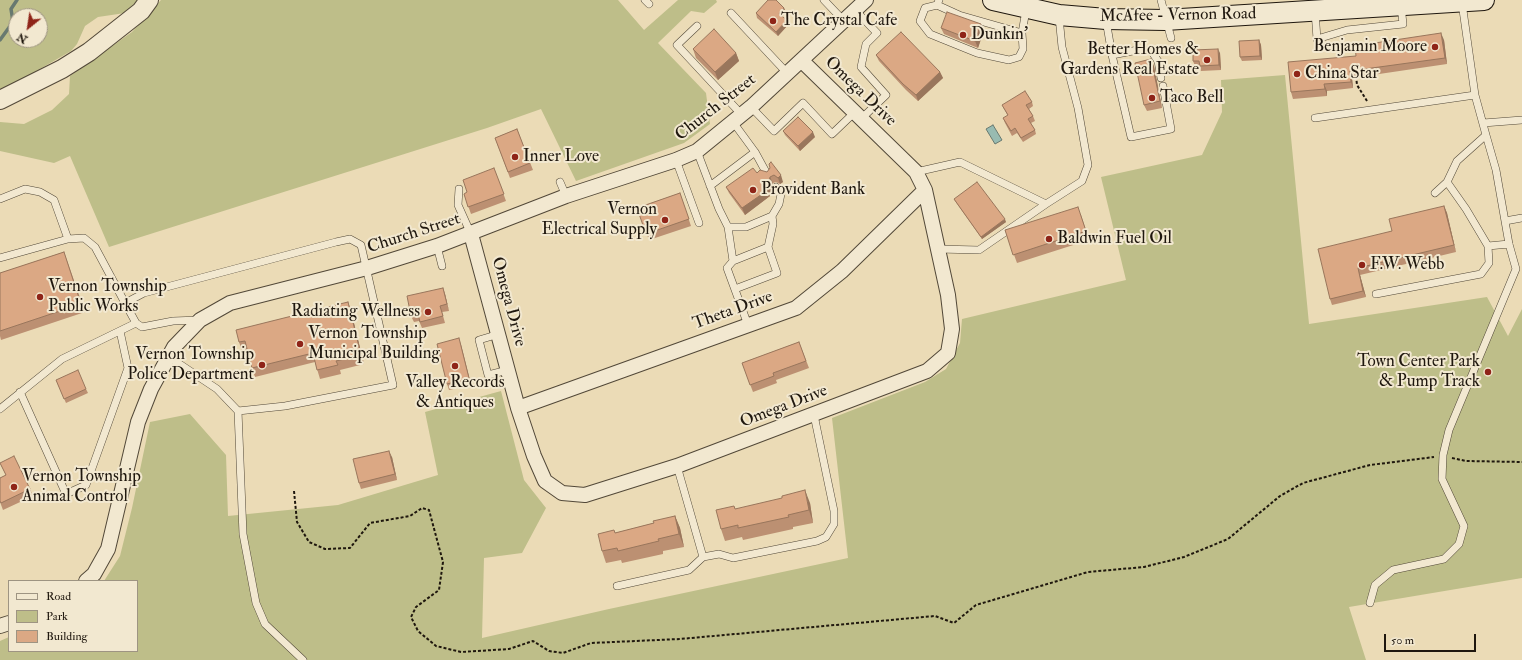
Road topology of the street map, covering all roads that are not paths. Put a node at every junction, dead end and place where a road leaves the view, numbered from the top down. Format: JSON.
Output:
{"nodes":[{"id":1,"x":149,"y":0,"type":"edge"},
{"id":2,"x":824,"y":0,"type":"edge"},
{"id":3,"x":866,"y":0,"type":"edge"},
{"id":4,"x":993,"y":0,"type":"edge"},
{"id":5,"x":1161,"y":0,"type":"edge"},
{"id":6,"x":1484,"y":0,"type":"edge"},
{"id":7,"x":1462,"y":1,"type":"junction"},
{"id":8,"x":938,"y":2,"type":"edge"},
{"id":9,"x":1401,"y":5,"type":"junction"},
{"id":10,"x":1026,"y":9,"type":"junction"},
{"id":11,"x":855,"y":10,"type":"junction"},
{"id":12,"x":1302,"y":10,"type":"junction"},
{"id":13,"x":731,"y":13,"type":"dead end"},
{"id":14,"x":1059,"y":15,"type":"junction"},
{"id":15,"x":1106,"y":20,"type":"junction"},
{"id":16,"x":844,"y":21,"type":"junction"},
{"id":17,"x":697,"y":26,"type":"dead end"},
{"id":18,"x":1168,"y":29,"type":"junction"},
{"id":19,"x":1022,"y":32,"type":"junction"},
{"id":20,"x":1112,"y":55,"type":"junction"},
{"id":21,"x":802,"y":61,"type":"junction"},
{"id":22,"x":788,"y":74,"type":"junction"},
{"id":23,"x":1162,"y":78,"type":"dead end"},
{"id":24,"x":1163,"y":86,"type":"dead end"},
{"id":25,"x":1475,"y":96,"type":"junction"},
{"id":26,"x":0,"y":100,"type":"edge"},
{"id":27,"x":742,"y":115,"type":"junction"},
{"id":28,"x":859,"y":115,"type":"junction"},
{"id":29,"x":1315,"y":118,"type":"dead end"},
{"id":30,"x":1522,"y":120,"type":"edge"},
{"id":31,"x":1482,"y":123,"type":"junction"},
{"id":32,"x":1486,"y":135,"type":"junction"},
{"id":33,"x":697,"y":151,"type":"junction"},
{"id":34,"x":755,"y":152,"type":"junction"},
{"id":35,"x":676,"y":160,"type":"junction"},
{"id":36,"x":916,"y":172,"type":"junction"},
{"id":37,"x":767,"y":174,"type":"edge"},
{"id":38,"x":560,"y":182,"type":"dead end"},
{"id":39,"x":1447,"y":182,"type":"junction"},
{"id":40,"x":710,"y":186,"type":"junction"},
{"id":41,"x":776,"y":187,"type":"edge"},
{"id":42,"x":458,"y":188,"type":"dead end"},
{"id":43,"x":925,"y":190,"type":"junction"},
{"id":44,"x":1435,"y":193,"type":"dead end"},
{"id":45,"x":566,"y":196,"type":"junction"},
{"id":46,"x":0,"y":199,"type":"edge"},
{"id":47,"x":1046,"y":204,"type":"junction"},
{"id":48,"x":772,"y":216,"type":"junction"},
{"id":49,"x":1522,"y":218,"type":"edge"},
{"id":50,"x":1505,"y":221,"type":"junction"},
{"id":51,"x":699,"y":223,"type":"dead end"},
{"id":52,"x":728,"y":227,"type":"junction"},
{"id":53,"x":471,"y":234,"type":"junction"},
{"id":54,"x":68,"y":239,"type":"junction"},
{"id":55,"x":1509,"y":244,"type":"junction"},
{"id":56,"x":437,"y":246,"type":"junction"},
{"id":57,"x":1488,"y":246,"type":"junction"},
{"id":58,"x":768,"y":247,"type":"junction"},
{"id":59,"x":938,"y":249,"type":"junction"},
{"id":60,"x":0,"y":258,"type":"edge"},
{"id":61,"x":733,"y":261,"type":"junction"},
{"id":62,"x":442,"y":266,"type":"dead end"},
{"id":63,"x":367,"y":268,"type":"junction"},
{"id":64,"x":1519,"y":269,"type":"edge"},
{"id":65,"x":735,"y":289,"type":"junction"},
{"id":66,"x":1376,"y":294,"type":"dead end"},
{"id":67,"x":125,"y":303,"type":"junction"},
{"id":68,"x":200,"y":320,"type":"junction"},
{"id":69,"x":136,"y":324,"type":"junction"},
{"id":70,"x":748,"y":325,"type":"junction"},
{"id":71,"x":120,"y":331,"type":"junction"},
{"id":72,"x":499,"y":334,"type":"junction"},
{"id":73,"x":169,"y":357,"type":"junction"},
{"id":74,"x":508,"y":370,"type":"junction"},
{"id":75,"x":20,"y":392,"type":"junction"},
{"id":76,"x":518,"y":408,"type":"junction"},
{"id":77,"x":0,"y":409,"type":"edge"},
{"id":78,"x":238,"y":411,"type":"junction"},
{"id":79,"x":814,"y":415,"type":"junction"},
{"id":80,"x":677,"y":466,"type":"junction"},
{"id":81,"x":703,"y":557,"type":"junction"},
{"id":82,"x":87,"y":580,"type":"edge"},
{"id":83,"x":616,"y":586,"type":"dead end"},
{"id":84,"x":1370,"y":603,"type":"dead end"},
{"id":85,"x":303,"y":660,"type":"edge"}],
"edges":[{"from":1,"to":26,"type":"street"},
{"from":2,"to":16,"type":"lane"},
{"from":3,"to":11,"type":"street","name":"Church Street"},
{"from":4,"to":10,"type":"main road","name":"McAfee - Vernon Road"},
{"from":5,"to":18,"type":"lane"},
{"from":6,"to":7,"type":"main road","name":"McAfee - Vernon Road"},
{"from":7,"to":9,"type":"main road","name":"McAfee - Vernon Road"},
{"from":7,"to":25,"type":"lane"},
{"from":8,"to":19,"type":"lane"},
{"from":8,"to":19,"type":"lane"},
{"from":9,"to":12,"type":"main road","name":"McAfee - Vernon Road"},
{"from":9,"to":12,"type":"lane"},
{"from":10,"to":14,"type":"main road","name":"McAfee - Vernon Road"},
{"from":10,"to":19,"type":"lane"},
{"from":11,"to":16,"type":"street","name":"Church Street"},
{"from":11,"to":28,"type":"lane"},
{"from":12,"to":18,"type":"main road","name":"McAfee - Vernon Road"},
{"from":13,"to":22,"type":"lane"},
{"from":14,"to":15,"type":"main road","name":"McAfee - Vernon Road"},
{"from":14,"to":47,"type":"lane"},
{"from":15,"to":18,"type":"main road","name":"McAfee - Vernon Road"},
{"from":15,"to":20,"type":"lane"},
{"from":16,"to":21,"type":"street","name":"Church Street"},
{"from":17,"to":27,"type":"lane"},
{"from":20,"to":23,"type":"lane"},
{"from":20,"to":24,"type":"lane"},
{"from":21,"to":22,"type":"street","name":"Church Street"},
{"from":21,"to":28,"type":"street","name":"Omega Drive"},
{"from":22,"to":27,"type":"street","name":"Church Street"},
{"from":25,"to":29,"type":"lane"},
{"from":25,"to":31,"type":"lane"},
{"from":27,"to":28,"type":"lane"},
{"from":27,"to":33,"type":"street","name":"Church Street"},
{"from":27,"to":34,"type":"lane"},
{"from":28,"to":36,"type":"street","name":"Omega Drive"},
{"from":30,"to":31,"type":"lane"},
{"from":31,"to":32,"type":"lane"},
{"from":32,"to":39,"type":"lane"},
{"from":32,"to":50,"type":"lane"},
{"from":33,"to":35,"type":"street","name":"Church Street"},
{"from":33,"to":40,"type":"lane"},
{"from":34,"to":37,"type":"lane"},
{"from":34,"to":40,"type":"lane"},
{"from":35,"to":45,"type":"street","name":"Church Street"},
{"from":35,"to":51,"type":"lane"},
{"from":36,"to":43,"type":"street","name":"Omega Drive"},
{"from":36,"to":47,"type":"lane"},
{"from":38,"to":45,"type":"lane"},
{"from":39,"to":44,"type":"lane"},
{"from":39,"to":57,"type":"lane"},
{"from":40,"to":52,"type":"lane"},
{"from":41,"to":48,"type":"lane"},
{"from":42,"to":53,"type":"lane"},
{"from":43,"to":59,"type":"street","name":"Omega Drive"},
{"from":43,"to":70,"type":"street","name":"Theta Drive"},
{"from":45,"to":53,"type":"street","name":"Church Street"},
{"from":46,"to":54,"type":"lane"},
{"from":47,"to":59,"type":"lane"},
{"from":48,"to":52,"type":"lane"},
{"from":48,"to":58,"type":"lane"},
{"from":49,"to":50,"type":"lane"},
{"from":50,"to":55,"type":"lane"},
{"from":52,"to":61,"type":"lane"},
{"from":53,"to":56,"type":"street","name":"Church Street"},
{"from":53,"to":72,"type":"street","name":"Omega Drive"},
{"from":54,"to":60,"type":"lane"},
{"from":54,"to":67,"type":"lane"},
{"from":55,"to":57,"type":"lane"},
{"from":55,"to":64,"type":"lane"},
{"from":56,"to":62,"type":"lane"},
{"from":56,"to":63,"type":"street","name":"Church Street"},
{"from":57,"to":66,"type":"lane"},
{"from":58,"to":61,"type":"lane"},
{"from":58,"to":65,"type":"lane"},
{"from":59,"to":79,"type":"street","name":"Omega Drive"},
{"from":61,"to":65,"type":"lane"},
{"from":63,"to":67,"type":"lane"},
{"from":63,"to":68,"type":"street","name":"Church Street"},
{"from":63,"to":78,"type":"lane"},
{"from":64,"to":84,"type":"lane"},
{"from":65,"to":70,"type":"lane"},
{"from":67,"to":69,"type":"lane"},
{"from":68,"to":69,"type":"lane"},
{"from":68,"to":73,"type":"street","name":"Church Street"},
{"from":69,"to":71,"type":"lane"},
{"from":70,"to":76,"type":"street","name":"Theta Drive"},
{"from":71,"to":75,"type":"lane"},
{"from":71,"to":75,"type":"lane"},
{"from":72,"to":74,"type":"street","name":"Omega Drive"},
{"from":72,"to":74,"type":"lane"},
{"from":73,"to":78,"type":"lane"},
{"from":73,"to":82,"type":"street","name":"Church Street"},
{"from":74,"to":76,"type":"street","name":"Omega Drive"},
{"from":75,"to":77,"type":"lane"},
{"from":76,"to":80,"type":"street","name":"Omega Drive"},
{"from":78,"to":85,"type":"lane"},
{"from":79,"to":80,"type":"street","name":"Omega Drive"},
{"from":79,"to":81,"type":"lane"},
{"from":80,"to":81,"type":"lane"},
{"from":81,"to":83,"type":"lane"}]}
